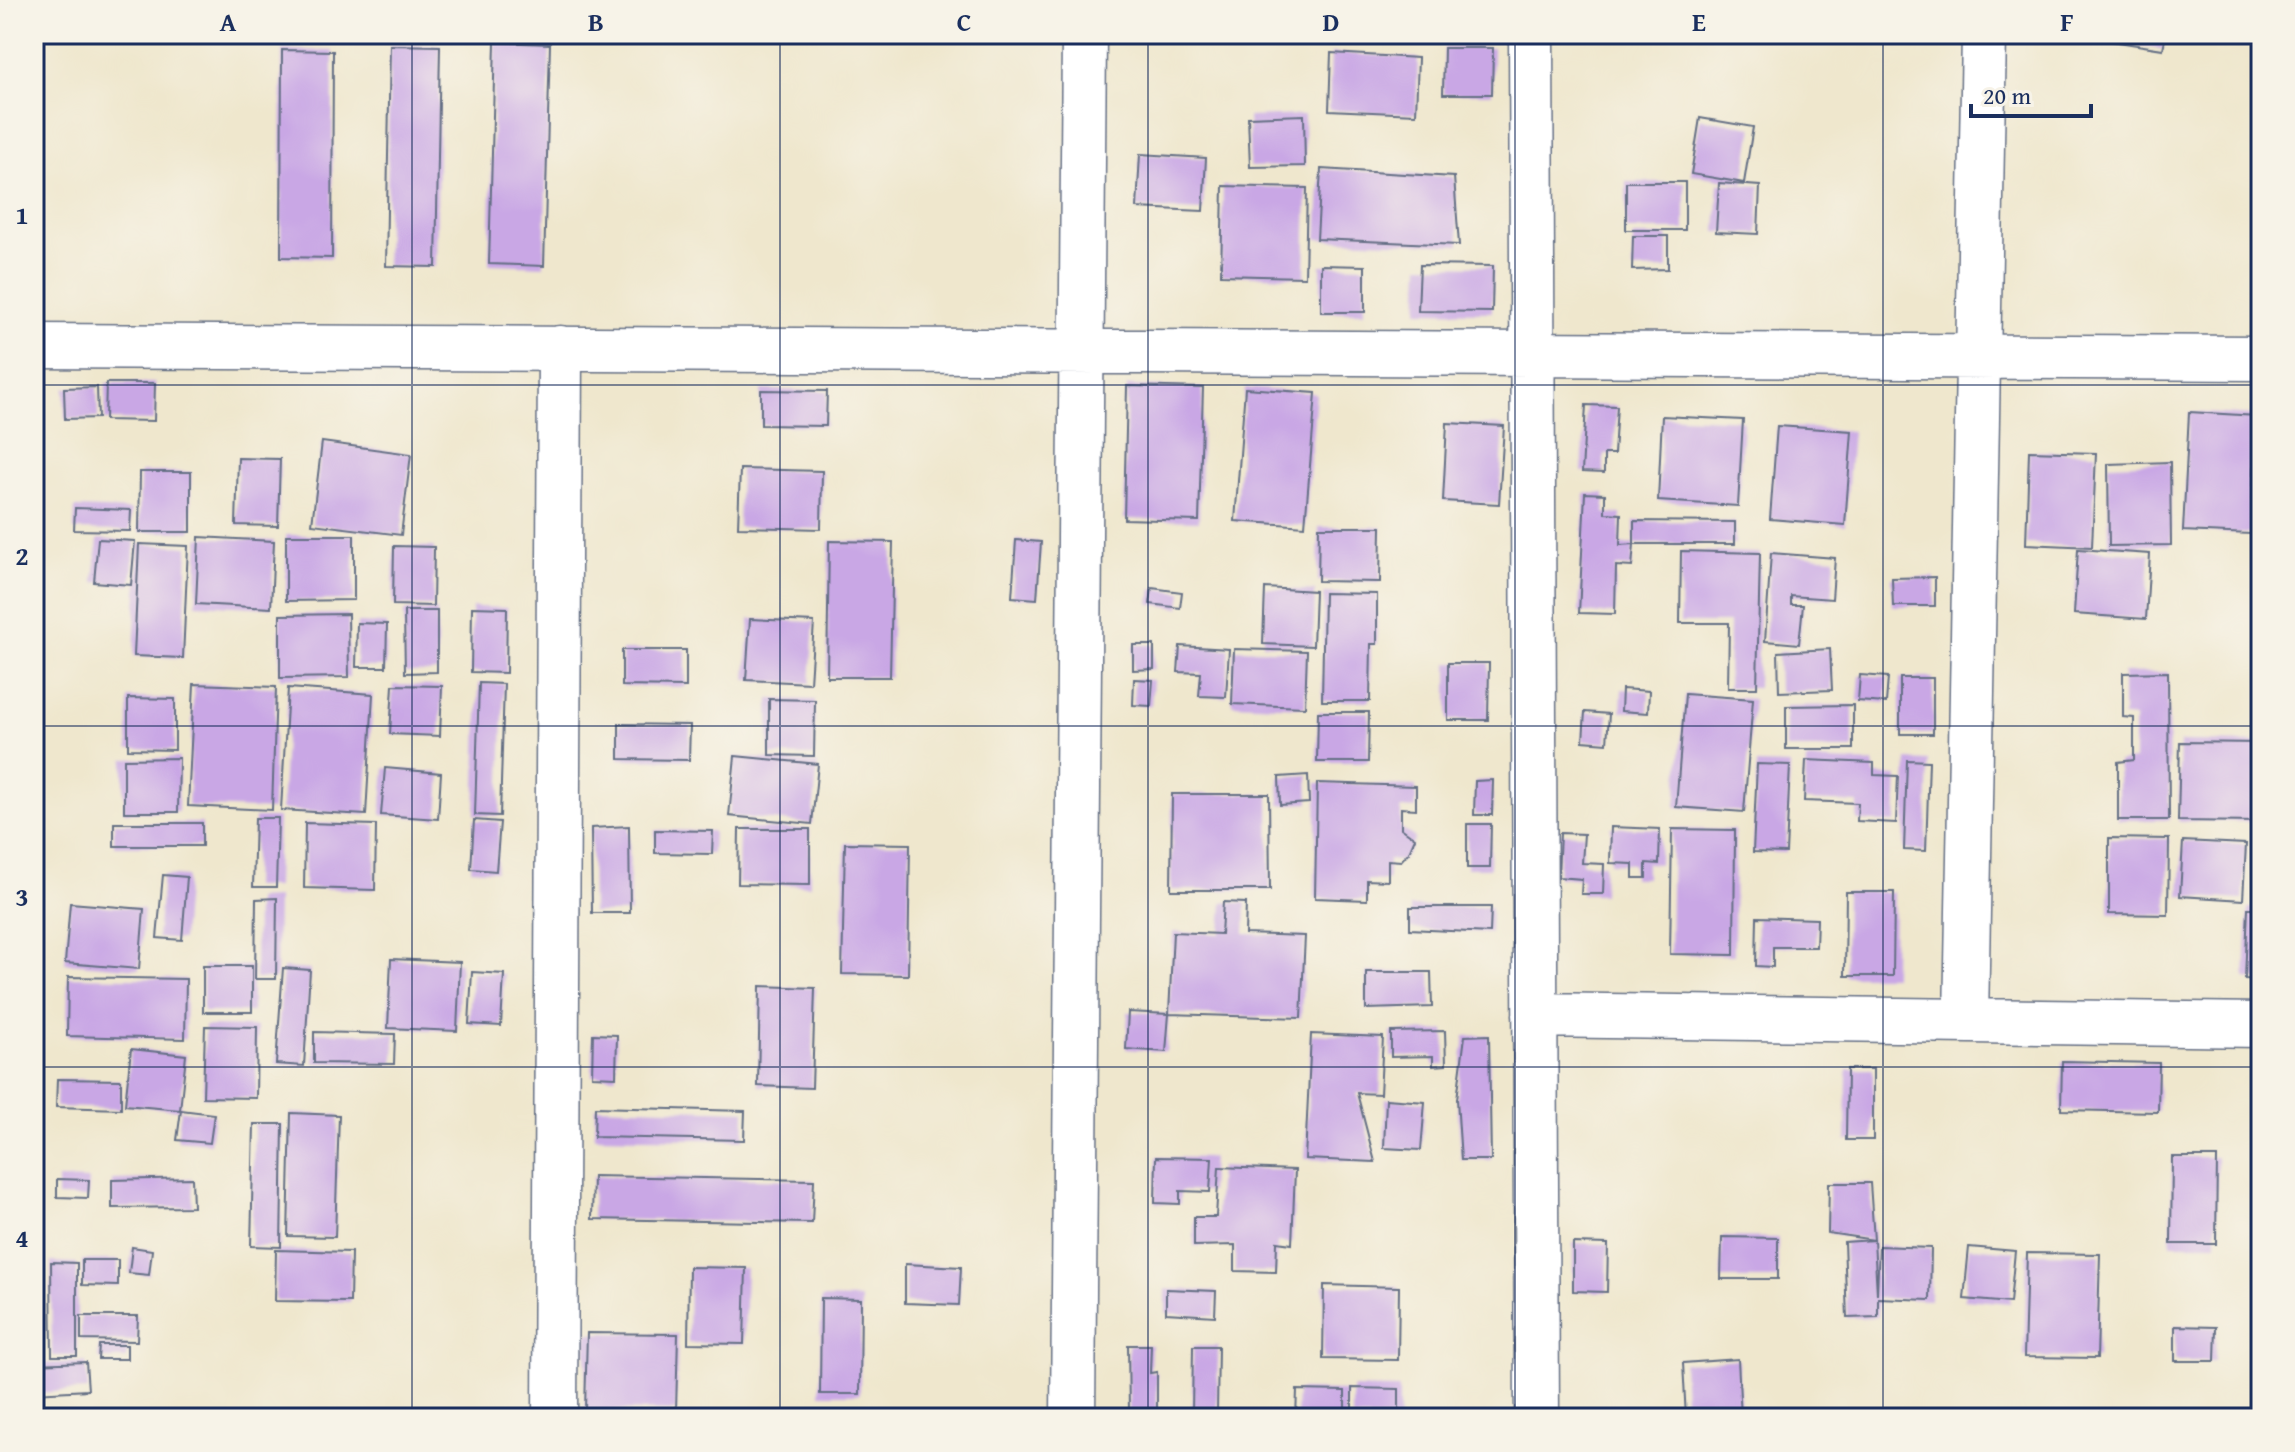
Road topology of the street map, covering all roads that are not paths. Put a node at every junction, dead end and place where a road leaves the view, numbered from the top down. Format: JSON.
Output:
{"nodes":[{"id":1,"x":1084,"y":34,"type":"edge"},
{"id":2,"x":1531,"y":34,"type":"edge"},
{"id":3,"x":1984,"y":34,"type":"edge"},
{"id":4,"x":34,"y":346,"type":"edge"},
{"id":5,"x":560,"y":348,"type":"junction"},
{"id":6,"x":1082,"y":352,"type":"junction"},
{"id":7,"x":1532,"y":354,"type":"junction"},
{"id":8,"x":1978,"y":356,"type":"junction"},
{"id":9,"x":2261,"y":358,"type":"edge"},
{"id":10,"x":1535,"y":1015,"type":"junction"},
{"id":11,"x":1966,"y":1021,"type":"junction"},
{"id":12,"x":2261,"y":1025,"type":"edge"},
{"id":13,"x":555,"y":1418,"type":"edge"},
{"id":14,"x":1073,"y":1418,"type":"edge"},
{"id":15,"x":1537,"y":1418,"type":"edge"}],
"edges":[{"from":1,"to":6,"type":"street"},
{"from":2,"to":7,"type":"street"},
{"from":3,"to":8,"type":"street"},
{"from":4,"to":5,"type":"street"},
{"from":5,"to":6,"type":"street"},
{"from":5,"to":13,"type":"street"},
{"from":6,"to":7,"type":"street"},
{"from":6,"to":14,"type":"street"},
{"from":7,"to":8,"type":"street"},
{"from":7,"to":10,"type":"street"},
{"from":8,"to":9,"type":"street"},
{"from":8,"to":11,"type":"street"},
{"from":10,"to":11,"type":"street"},
{"from":10,"to":15,"type":"street"},
{"from":11,"to":12,"type":"street"}]}
